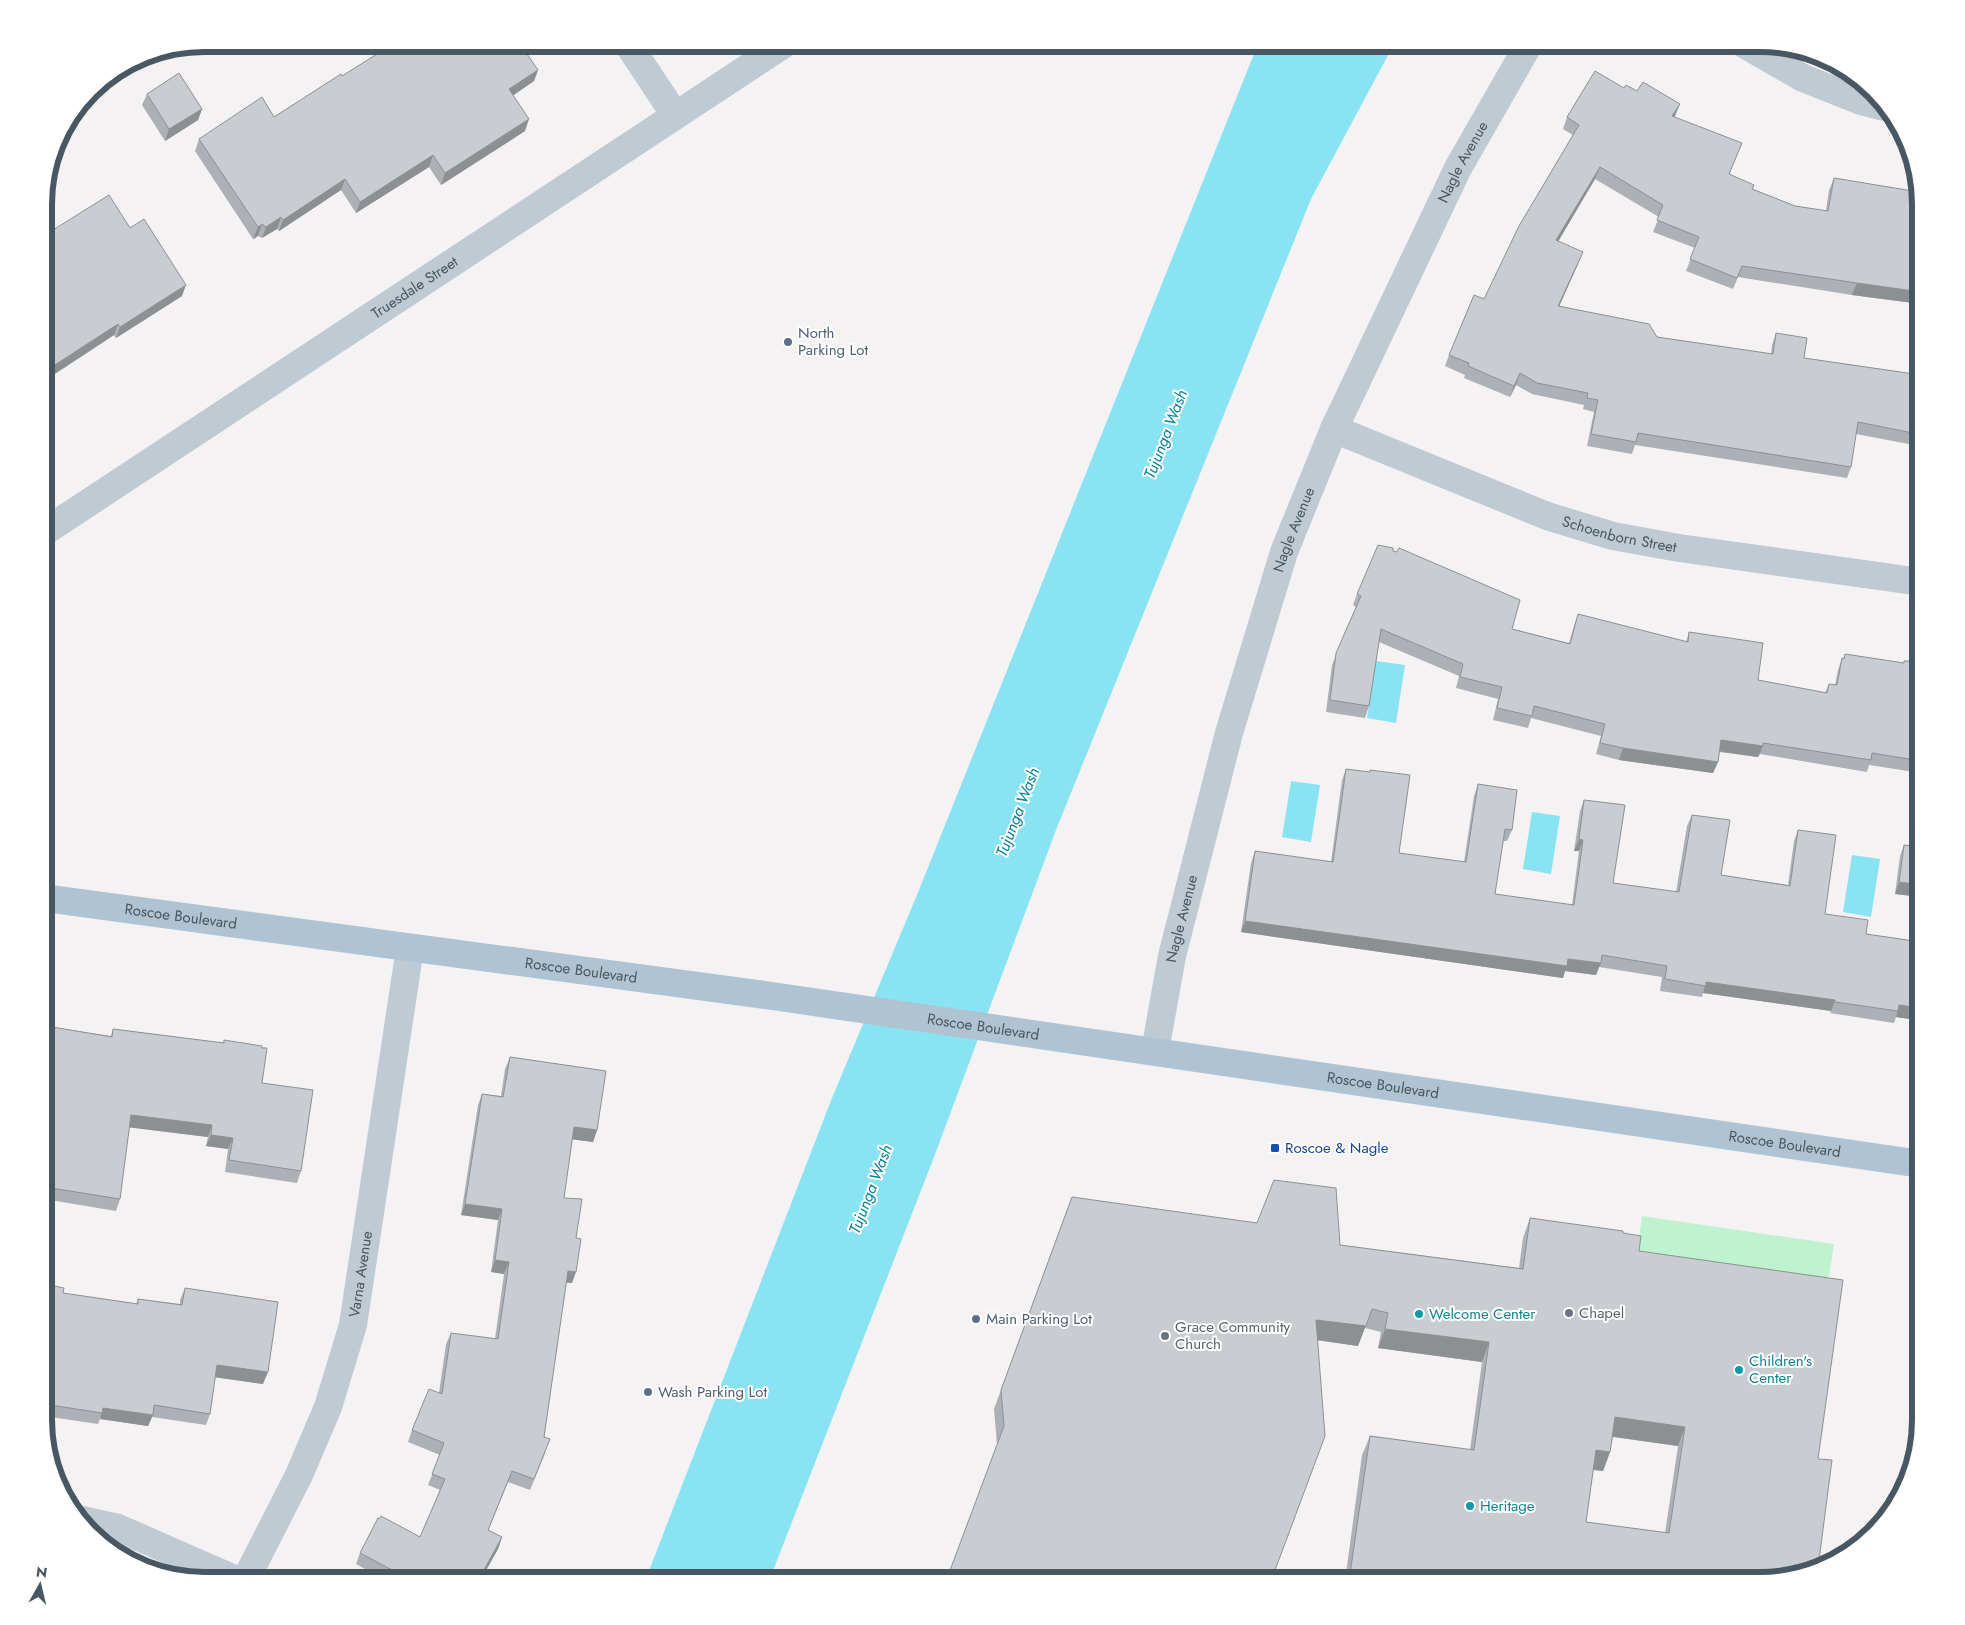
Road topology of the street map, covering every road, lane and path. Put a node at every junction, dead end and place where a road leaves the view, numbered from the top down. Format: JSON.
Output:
{"nodes":[{"id":1,"x":634,"y":53,"type":"edge"},
{"id":2,"x":770,"y":53,"type":"edge"},
{"id":3,"x":1525,"y":53,"type":"edge"},
{"id":4,"x":1760,"y":53,"type":"edge"},
{"id":5,"x":1876,"y":105,"type":"edge"},
{"id":6,"x":676,"y":115,"type":"junction"},
{"id":7,"x":1334,"y":429,"type":"junction"},
{"id":8,"x":53,"y":526,"type":"edge"},
{"id":9,"x":1912,"y":581,"type":"edge"},
{"id":10,"x":53,"y":899,"type":"edge"},
{"id":11,"x":410,"y":948,"type":"junction"},
{"id":12,"x":1155,"y":1052,"type":"junction"},
{"id":13,"x":1912,"y":1163,"type":"edge"},
{"id":14,"x":91,"y":1522,"type":"edge"},
{"id":15,"x":218,"y":1572,"type":"edge"},
{"id":16,"x":250,"y":1572,"type":"edge"}],
"edges":[{"from":1,"to":6,"type":"street"},
{"from":2,"to":6,"type":"street","name":"Truesdale Street"},
{"from":3,"to":7,"type":"street","name":"Nagle Avenue"},
{"from":4,"to":5,"type":"street"},
{"from":6,"to":8,"type":"street","name":"Truesdale Street"},
{"from":7,"to":9,"type":"street","name":"Schoenborn Street"},
{"from":7,"to":12,"type":"street","name":"Nagle Avenue"},
{"from":10,"to":11,"type":"main road","name":"Roscoe Boulevard"},
{"from":11,"to":12,"type":"main road","name":"Roscoe Boulevard"},
{"from":11,"to":16,"type":"street","name":"Varna Avenue"},
{"from":12,"to":13,"type":"main road","name":"Roscoe Boulevard"},
{"from":14,"to":15,"type":"street"}]}
